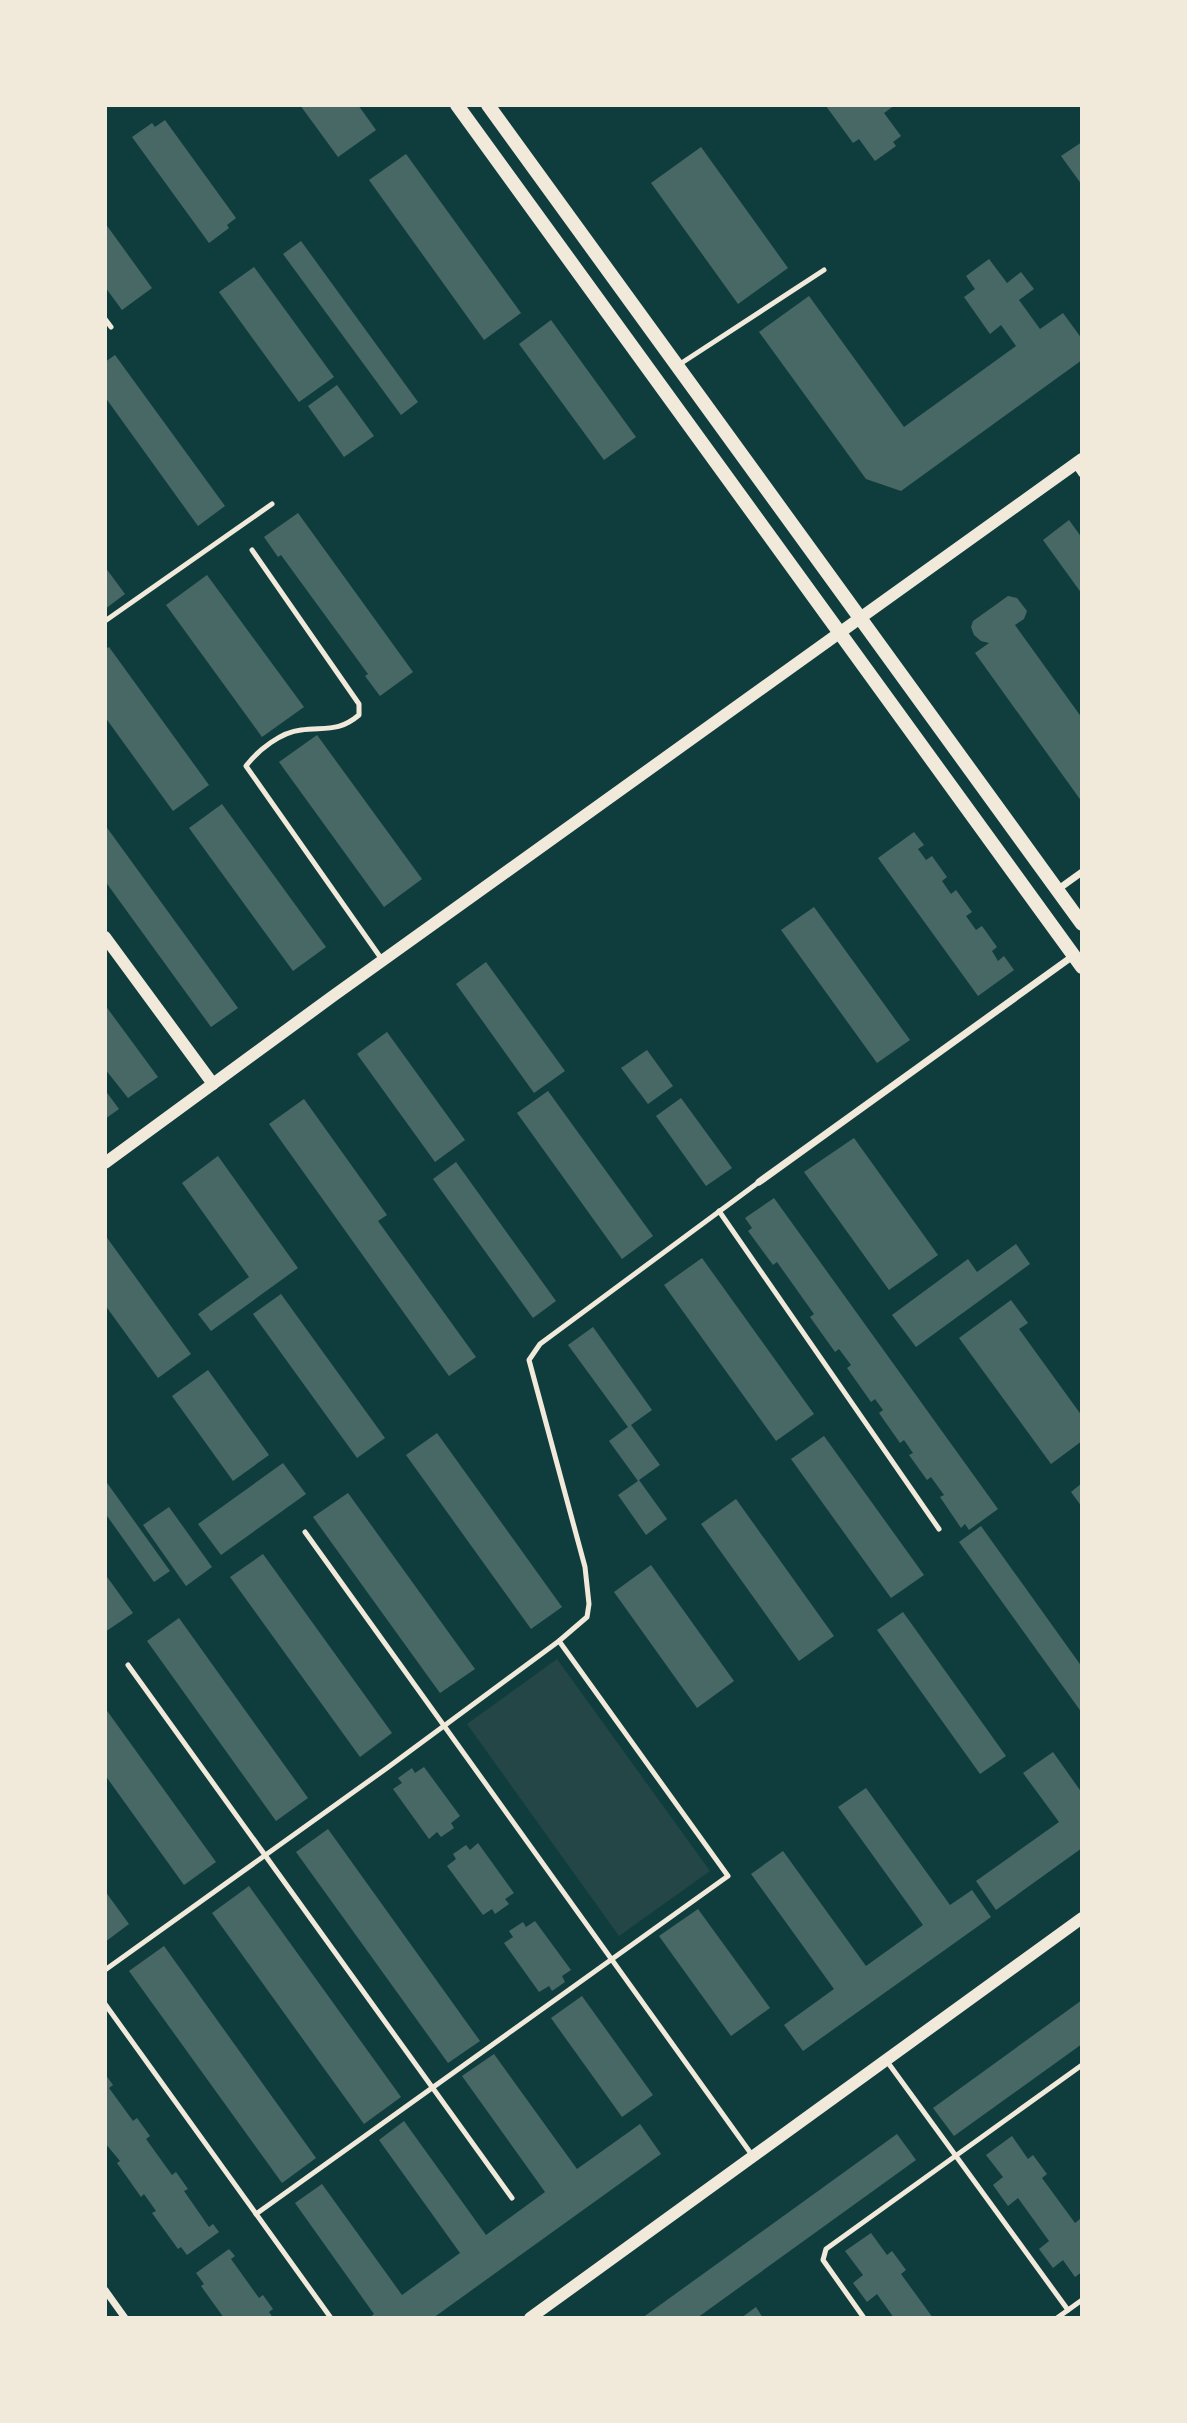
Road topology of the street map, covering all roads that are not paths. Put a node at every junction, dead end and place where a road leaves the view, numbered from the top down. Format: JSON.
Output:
{"nodes":[{"id":1,"x":457,"y":105,"type":"edge"},
{"id":2,"x":488,"y":105,"type":"edge"},
{"id":3,"x":824,"y":270,"type":"dead end"},
{"id":4,"x":105,"y":319,"type":"edge"},
{"id":5,"x":111,"y":327,"type":"dead end"},
{"id":6,"x":677,"y":366,"type":"junction"},
{"id":7,"x":1080,"y":466,"type":"edge"},
{"id":8,"x":272,"y":504,"type":"dead end"},
{"id":9,"x":252,"y":550,"type":"dead end"},
{"id":10,"x":860,"y":618,"type":"junction"},
{"id":11,"x":105,"y":621,"type":"edge"},
{"id":12,"x":839,"y":633,"type":"junction"},
{"id":13,"x":1082,"y":872,"type":"edge"},
{"id":14,"x":1057,"y":890,"type":"junction"},
{"id":15,"x":1082,"y":924,"type":"edge"},
{"id":16,"x":105,"y":937,"type":"edge"},
{"id":17,"x":383,"y":961,"type":"junction"},
{"id":18,"x":1078,"y":961,"type":"edge"},
{"id":19,"x":213,"y":1084,"type":"junction"},
{"id":20,"x":105,"y":1163,"type":"edge"},
{"id":21,"x":759,"y":1182,"type":"joint"},
{"id":22,"x":719,"y":1211,"type":"junction"},
{"id":23,"x":939,"y":1529,"type":"dead end"},
{"id":24,"x":304,"y":1532,"type":"dead end"},
{"id":25,"x":559,"y":1641,"type":"junction"},
{"id":26,"x":128,"y":1665,"type":"dead end"},
{"id":27,"x":444,"y":1726,"type":"junction"},
{"id":28,"x":265,"y":1855,"type":"junction"},
{"id":29,"x":1082,"y":1918,"type":"edge"},
{"id":30,"x":612,"y":1959,"type":"junction"},
{"id":31,"x":105,"y":1970,"type":"edge"},
{"id":32,"x":105,"y":2004,"type":"edge"},
{"id":33,"x":886,"y":2060,"type":"junction"},
{"id":34,"x":1082,"y":2065,"type":"edge"},
{"id":35,"x":432,"y":2088,"type":"junction"},
{"id":36,"x":753,"y":2156,"type":"junction"},
{"id":37,"x":956,"y":2156,"type":"junction"},
{"id":38,"x":512,"y":2198,"type":"dead end"},
{"id":39,"x":256,"y":2214,"type":"junction"},
{"id":40,"x":105,"y":2291,"type":"edge"},
{"id":41,"x":1082,"y":2300,"type":"edge"},
{"id":42,"x":1068,"y":2310,"type":"junction"},
{"id":43,"x":125,"y":2318,"type":"edge"},
{"id":44,"x":331,"y":2318,"type":"edge"},
{"id":45,"x":530,"y":2318,"type":"edge"},
{"id":46,"x":864,"y":2318,"type":"edge"},
{"id":47,"x":1057,"y":2318,"type":"edge"}],
"edges":[{"from":1,"to":12,"type":"main road"},
{"from":2,"to":6,"type":"main road"},
{"from":3,"to":6,"type":"lane"},
{"from":4,"to":5,"type":"lane"},
{"from":6,"to":10,"type":"main road"},
{"from":7,"to":10,"type":"street"},
{"from":8,"to":11,"type":"lane"},
{"from":9,"to":17,"type":"lane"},
{"from":10,"to":12,"type":"street"},
{"from":10,"to":14,"type":"main road"},
{"from":12,"to":17,"type":"street"},
{"from":12,"to":18,"type":"main road"},
{"from":13,"to":14,"type":"street"},
{"from":14,"to":15,"type":"main road"},
{"from":16,"to":19,"type":"street"},
{"from":17,"to":19,"type":"street"},
{"from":18,"to":21,"type":"street"},
{"from":19,"to":20,"type":"street"},
{"from":21,"to":22,"type":"lane"},
{"from":22,"to":23,"type":"lane"},
{"from":22,"to":25,"type":"lane"},
{"from":24,"to":27,"type":"lane"},
{"from":25,"to":27,"type":"lane"},
{"from":25,"to":30,"type":"lane"},
{"from":26,"to":28,"type":"lane"},
{"from":27,"to":28,"type":"lane"},
{"from":27,"to":30,"type":"lane"},
{"from":28,"to":31,"type":"lane"},
{"from":28,"to":35,"type":"lane"},
{"from":29,"to":33,"type":"street"},
{"from":30,"to":35,"type":"lane"},
{"from":30,"to":36,"type":"lane"},
{"from":32,"to":39,"type":"lane"},
{"from":33,"to":36,"type":"street"},
{"from":33,"to":37,"type":"lane"},
{"from":34,"to":37,"type":"lane"},
{"from":35,"to":38,"type":"lane"},
{"from":35,"to":39,"type":"lane"},
{"from":36,"to":45,"type":"street"},
{"from":37,"to":42,"type":"lane"},
{"from":37,"to":46,"type":"lane"},
{"from":39,"to":44,"type":"lane"},
{"from":40,"to":43,"type":"street"},
{"from":41,"to":42,"type":"lane"},
{"from":42,"to":47,"type":"lane"}]}
